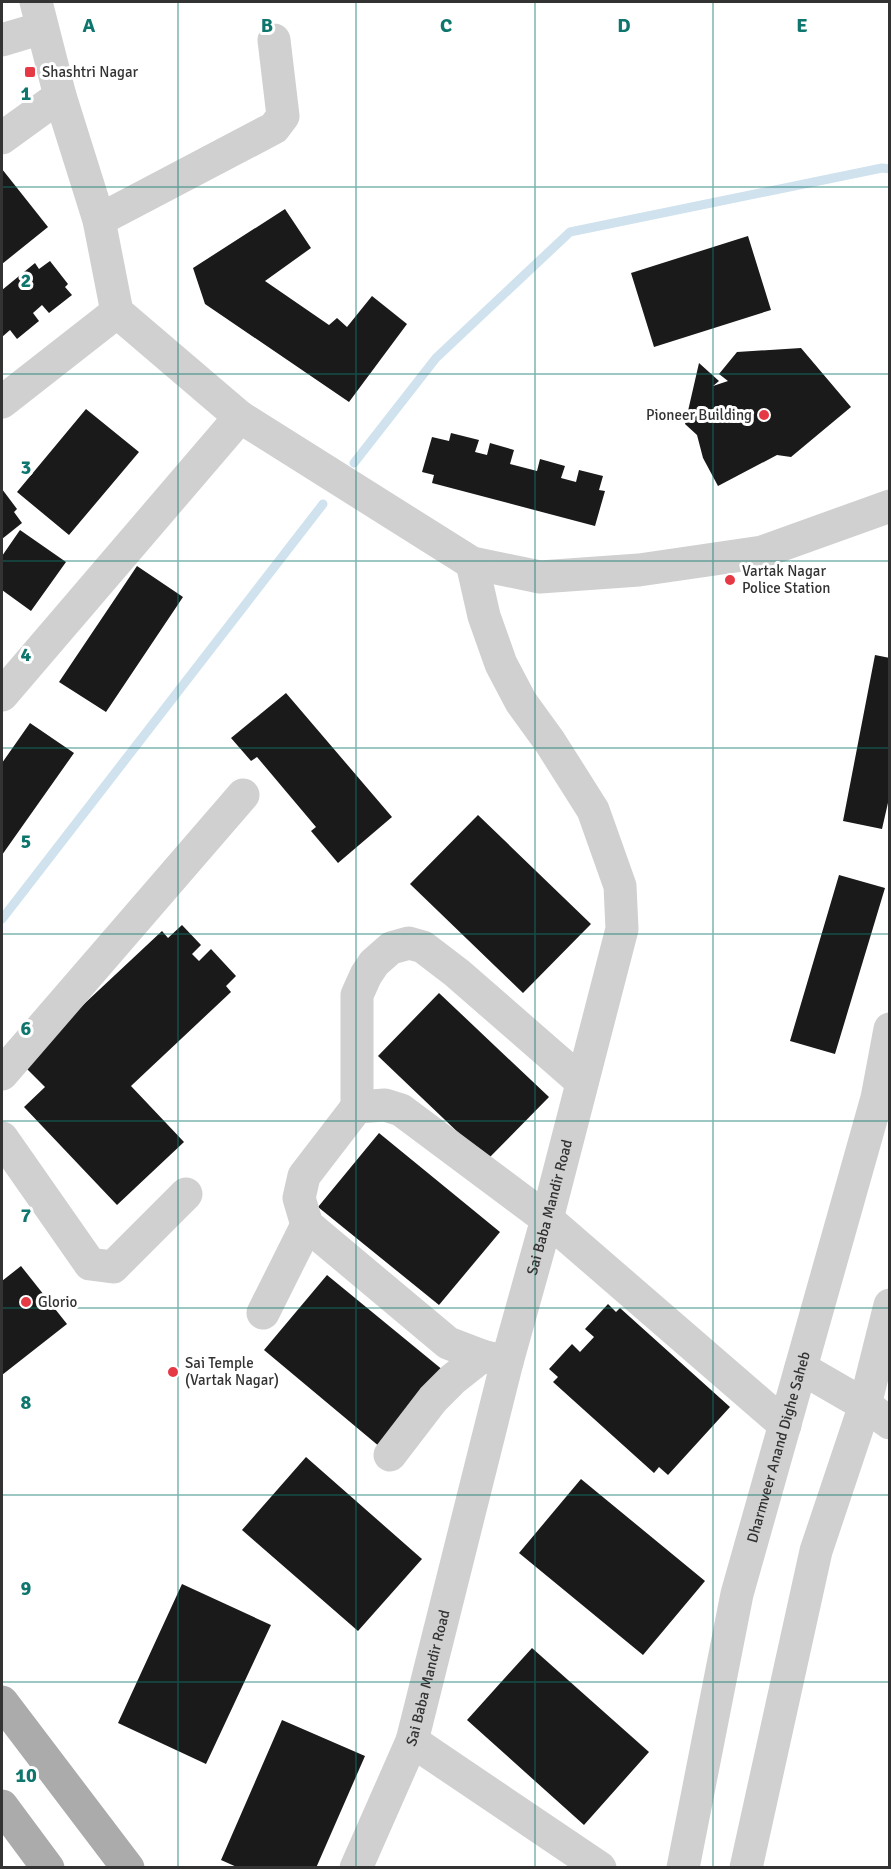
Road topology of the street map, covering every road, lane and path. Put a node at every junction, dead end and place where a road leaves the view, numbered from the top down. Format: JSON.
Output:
{"nodes":[{"id":1,"x":39,"y":15,"type":"edge"},
{"id":2,"x":2,"y":40,"type":"edge"},
{"id":3,"x":274,"y":40,"type":"dead end"},
{"id":4,"x":60,"y":96,"type":"junction"},
{"id":5,"x":2,"y":138,"type":"edge"},
{"id":6,"x":99,"y":220,"type":"junction"},
{"id":7,"x":117,"y":312,"type":"junction"},
{"id":8,"x":2,"y":402,"type":"edge"},
{"id":9,"x":240,"y":417,"type":"junction"},
{"id":10,"x":890,"y":506,"type":"edge"},
{"id":11,"x":472,"y":563,"type":"junction"},
{"id":12,"x":2,"y":695,"type":"edge"},
{"id":13,"x":243,"y":795,"type":"dead end"},
{"id":14,"x":890,"y":1029,"type":"edge"},
{"id":15,"x":2,"y":1074,"type":"edge"},
{"id":16,"x":582,"y":1082,"type":"junction"},
{"id":17,"x":883,"y":1099,"type":"edge"},
{"id":18,"x":357,"y":1107,"type":"junction"},
{"id":19,"x":2,"y":1138,"type":"edge"},
{"id":20,"x":186,"y":1194,"type":"dead end"},
{"id":21,"x":547,"y":1220,"type":"junction"},
{"id":22,"x":307,"y":1225,"type":"junction"},
{"id":23,"x":890,"y":1305,"type":"edge"},
{"id":24,"x":263,"y":1313,"type":"dead end"},
{"id":25,"x":495,"y":1359,"type":"junction"},
{"id":26,"x":801,"y":1368,"type":"junction"},
{"id":27,"x":877,"y":1414,"type":"edge"},
{"id":28,"x":784,"y":1425,"type":"junction"},
{"id":29,"x":390,"y":1455,"type":"dead end"},
{"id":30,"x":2,"y":1702,"type":"edge"},
{"id":31,"x":412,"y":1741,"type":"junction"},
{"id":32,"x":2,"y":1806,"type":"edge"},
{"id":33,"x":48,"y":1868,"type":"edge"},
{"id":34,"x":128,"y":1868,"type":"edge"},
{"id":35,"x":356,"y":1868,"type":"edge"},
{"id":36,"x":600,"y":1868,"type":"edge"},
{"id":37,"x":683,"y":1868,"type":"edge"},
{"id":38,"x":746,"y":1868,"type":"edge"}],
"edges":[{"from":1,"to":2,"type":"street"},
{"from":1,"to":4,"type":"street"},
{"from":3,"to":6,"type":"street"},
{"from":4,"to":5,"type":"street"},
{"from":4,"to":6,"type":"street"},
{"from":6,"to":7,"type":"street"},
{"from":7,"to":8,"type":"street"},
{"from":7,"to":9,"type":"street"},
{"from":9,"to":11,"type":"street"},
{"from":9,"to":12,"type":"street"},
{"from":10,"to":11,"type":"street"},
{"from":11,"to":16,"type":"street","name":"Sai Baba Mandir Road"},
{"from":13,"to":15,"type":"street"},
{"from":14,"to":17,"type":"street","name":"Dharmveer Anand Dighe Saheb"},
{"from":16,"to":18,"type":"street"},
{"from":16,"to":21,"type":"street","name":"Sai Baba Mandir Road"},
{"from":17,"to":26,"type":"street","name":"Dharmveer Anand Dighe Saheb"},
{"from":18,"to":21,"type":"street"},
{"from":18,"to":22,"type":"street"},
{"from":19,"to":20,"type":"street"},
{"from":21,"to":25,"type":"street","name":"Sai Baba Mandir Road"},
{"from":21,"to":28,"type":"street"},
{"from":22,"to":24,"type":"street"},
{"from":22,"to":25,"type":"street"},
{"from":23,"to":27,"type":"street"},
{"from":25,"to":29,"type":"street"},
{"from":25,"to":31,"type":"street","name":"Sai Baba Mandir Road"},
{"from":26,"to":27,"type":"street"},
{"from":26,"to":28,"type":"street","name":"Dharmveer Anand Dighe Saheb"},
{"from":27,"to":38,"type":"street"},
{"from":28,"to":37,"type":"street","name":"Dharmveer Anand Dighe Saheb"},
{"from":30,"to":34,"type":"main road"},
{"from":31,"to":35,"type":"street","name":"Sai Baba Mandir Road"},
{"from":31,"to":36,"type":"street"},
{"from":32,"to":33,"type":"main road"}]}
